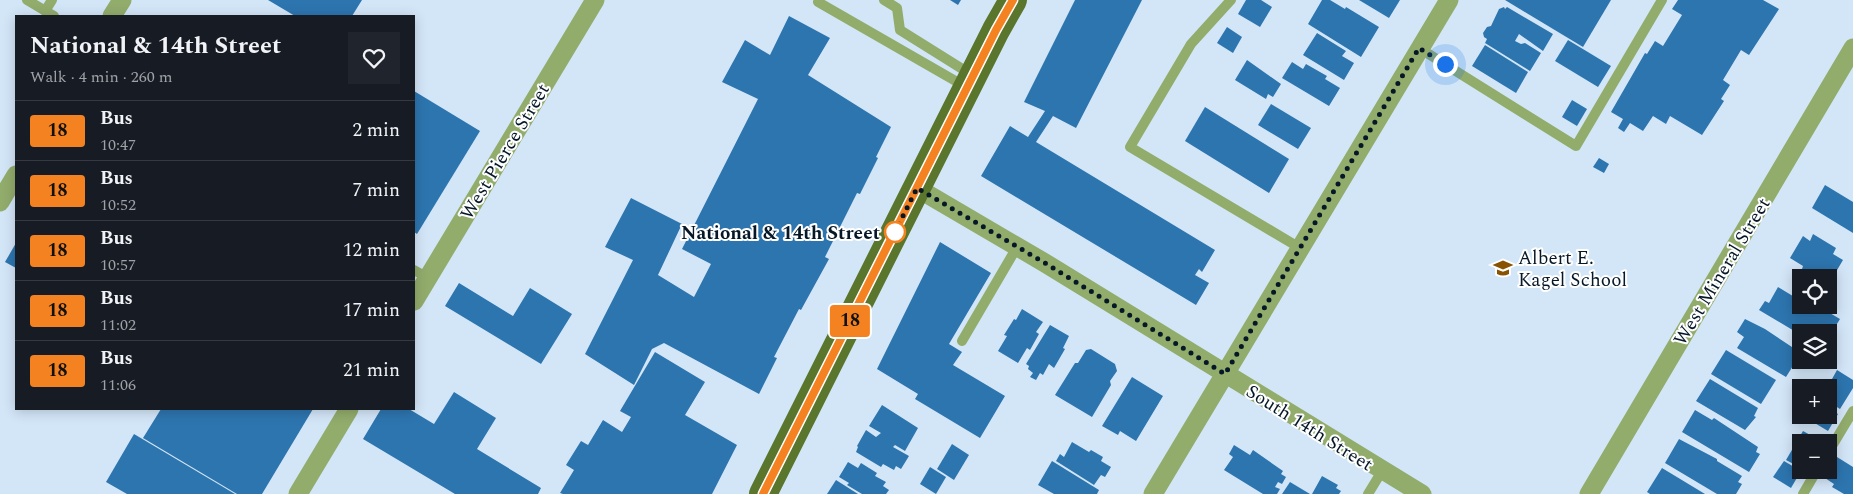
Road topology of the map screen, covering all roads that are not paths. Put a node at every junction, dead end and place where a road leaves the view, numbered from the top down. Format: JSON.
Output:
{"nodes":[{"id":1,"x":27,"y":0,"type":"edge"},
{"id":2,"x":52,"y":0,"type":"edge"},
{"id":3,"x":122,"y":0,"type":"edge"},
{"id":4,"x":595,"y":0,"type":"edge"},
{"id":5,"x":884,"y":0,"type":"edge"},
{"id":6,"x":1013,"y":0,"type":"edge"},
{"id":7,"x":1231,"y":0,"type":"edge"},
{"id":8,"x":1449,"y":0,"type":"edge"},
{"id":9,"x":1662,"y":0,"type":"edge"},
{"id":10,"x":818,"y":2,"type":"dead end"},
{"id":11,"x":50,"y":14,"type":"edge"},
{"id":12,"x":113,"y":15,"type":"edge"},
{"id":13,"x":1419,"y":48,"type":"junction"},
{"id":14,"x":1853,"y":48,"type":"edge"},
{"id":15,"x":970,"y":81,"type":"junction"},
{"id":16,"x":15,"y":177,"type":"edge"},
{"id":17,"x":917,"y":188,"type":"junction"},
{"id":18,"x":0,"y":202,"type":"edge"},
{"id":19,"x":1017,"y":247,"type":"junction"},
{"id":20,"x":1300,"y":248,"type":"junction"},
{"id":21,"x":421,"y":274,"type":"edge"},
{"id":22,"x":415,"y":297,"type":"edge"},
{"id":23,"x":962,"y":341,"type":"dead end"},
{"id":24,"x":1225,"y":374,"type":"junction"},
{"id":25,"x":348,"y":410,"type":"edge"},
{"id":26,"x":1853,"y":411,"type":"edge"},
{"id":27,"x":1837,"y":438,"type":"edge"},
{"id":28,"x":1382,"y":471,"type":"junction"},
{"id":29,"x":1812,"y":479,"type":"edge"},
{"id":30,"x":767,"y":492,"type":"edge"},
{"id":31,"x":298,"y":494,"type":"edge"},
{"id":32,"x":1153,"y":494,"type":"edge"},
{"id":33,"x":1368,"y":494,"type":"edge"},
{"id":34,"x":1422,"y":494,"type":"edge"},
{"id":35,"x":1589,"y":494,"type":"edge"},
{"id":36,"x":1803,"y":494,"type":"edge"}],
"edges":[{"from":1,"to":11,"type":"lane"},
{"from":2,"to":11,"type":"lane"},
{"from":3,"to":12,"type":"street"},
{"from":4,"to":21,"type":"street","name":"West Pierce Street"},
{"from":5,"to":15,"type":"lane"},
{"from":6,"to":15,"type":"main road"},
{"from":7,"to":20,"type":"lane"},
{"from":8,"to":13,"type":"street"},
{"from":9,"to":13,"type":"lane"},
{"from":10,"to":15,"type":"lane"},
{"from":13,"to":20,"type":"street"},
{"from":14,"to":35,"type":"street","name":"West Mineral Street"},
{"from":15,"to":17,"type":"main road"},
{"from":16,"to":18,"type":"street"},
{"from":17,"to":19,"type":"street","name":"South 14th Street"},
{"from":17,"to":30,"type":"main road"},
{"from":19,"to":23,"type":"lane"},
{"from":19,"to":24,"type":"street","name":"South 14th Street"},
{"from":20,"to":24,"type":"street"},
{"from":21,"to":22,"type":"street","name":"West Pierce Street"},
{"from":24,"to":28,"type":"street","name":"South 14th Street"},
{"from":24,"to":32,"type":"street"},
{"from":25,"to":31,"type":"street"},
{"from":26,"to":27,"type":"lane"},
{"from":28,"to":33,"type":"lane"},
{"from":28,"to":34,"type":"street","name":"South 14th Street"},
{"from":29,"to":36,"type":"lane"}]}
